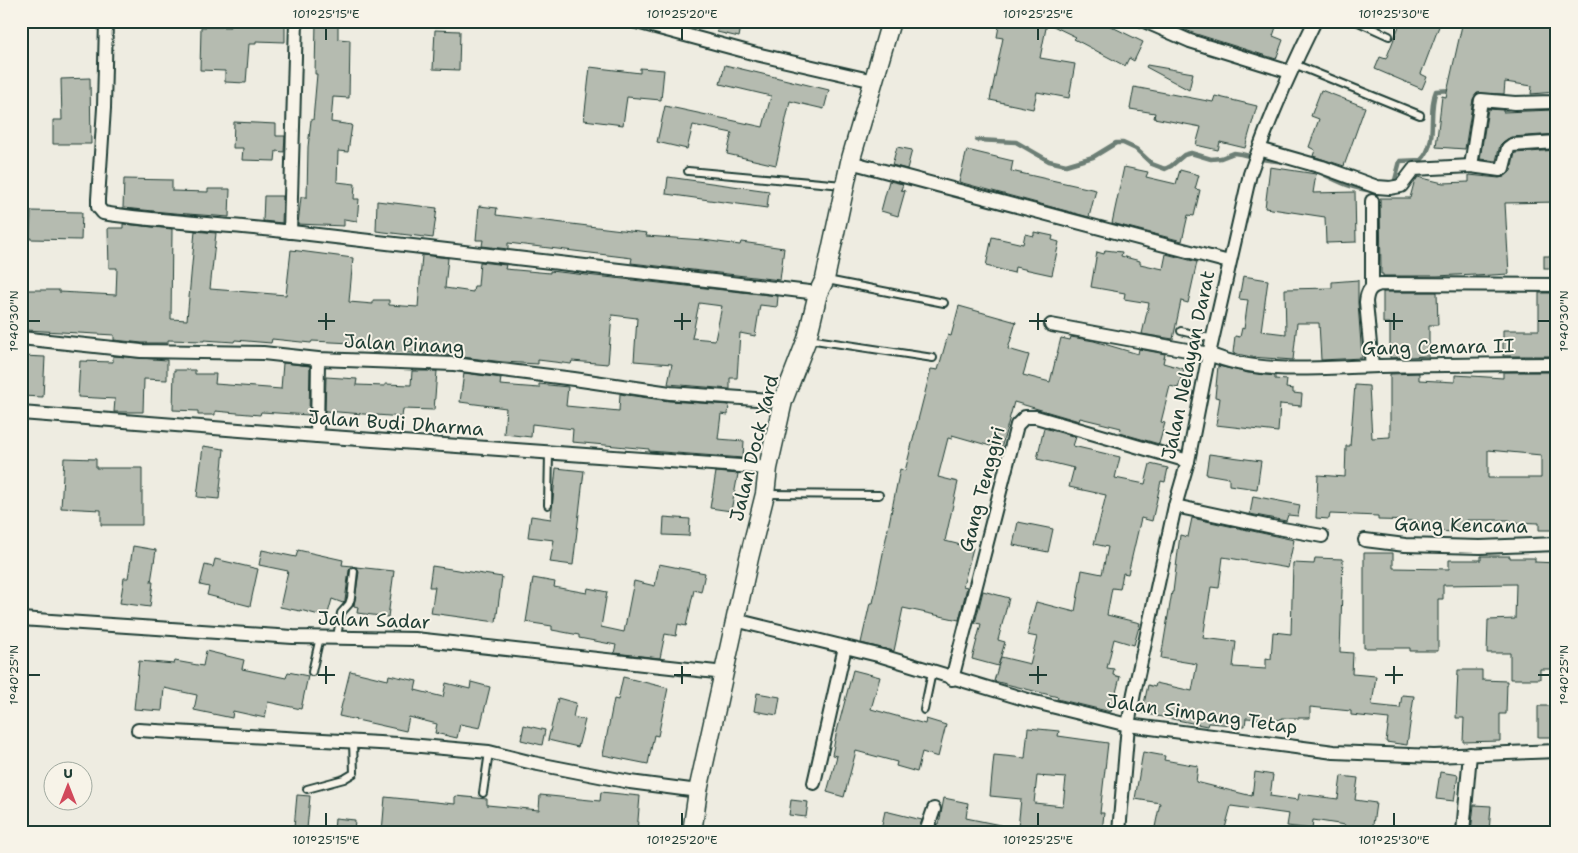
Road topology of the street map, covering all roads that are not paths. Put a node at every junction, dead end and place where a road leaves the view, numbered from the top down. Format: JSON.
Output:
{"nodes":[{"id":1,"x":106,"y":21,"type":"edge"},
{"id":2,"x":296,"y":21,"type":"edge"},
{"id":3,"x":632,"y":21,"type":"edge"},
{"id":4,"x":890,"y":21,"type":"edge"},
{"id":5,"x":1144,"y":21,"type":"edge"},
{"id":6,"x":1315,"y":21,"type":"edge"},
{"id":7,"x":1356,"y":21,"type":"edge"},
{"id":8,"x":1389,"y":36,"type":"dead end"},
{"id":9,"x":1292,"y":68,"type":"junction"},
{"id":10,"x":874,"y":81,"type":"junction"},
{"id":11,"x":1554,"y":101,"type":"edge"},
{"id":12,"x":1420,"y":115,"type":"dead end"},
{"id":13,"x":1557,"y":142,"type":"edge"},
{"id":14,"x":1258,"y":151,"type":"junction"},
{"id":15,"x":850,"y":162,"type":"junction"},
{"id":16,"x":1471,"y":166,"type":"junction"},
{"id":17,"x":688,"y":172,"type":"dead end"},
{"id":18,"x":846,"y":186,"type":"junction"},
{"id":19,"x":1372,"y":200,"type":"dead end"},
{"id":20,"x":290,"y":232,"type":"junction"},
{"id":21,"x":1230,"y":262,"type":"junction"},
{"id":22,"x":1557,"y":285,"type":"edge"},
{"id":23,"x":821,"y":286,"type":"junction"},
{"id":24,"x":1372,"y":286,"type":"junction"},
{"id":25,"x":944,"y":303,"type":"dead end"},
{"id":26,"x":1051,"y":325,"type":"dead end"},
{"id":27,"x":1180,"y":331,"type":"dead end"},
{"id":28,"x":21,"y":338,"type":"edge"},
{"id":29,"x":807,"y":339,"type":"junction"},
{"id":30,"x":1213,"y":339,"type":"junction"},
{"id":31,"x":1209,"y":354,"type":"junction"},
{"id":32,"x":933,"y":358,"type":"dead end"},
{"id":33,"x":318,"y":359,"type":"junction"},
{"id":34,"x":1557,"y":364,"type":"edge"},
{"id":35,"x":1372,"y":366,"type":"junction"},
{"id":36,"x":783,"y":401,"type":"junction"},
{"id":37,"x":21,"y":413,"type":"edge"},
{"id":38,"x":317,"y":436,"type":"junction"},
{"id":39,"x":549,"y":452,"type":"junction"},
{"id":40,"x":1188,"y":461,"type":"junction"},
{"id":41,"x":768,"y":468,"type":"junction"},
{"id":42,"x":765,"y":494,"type":"junction"},
{"id":43,"x":879,"y":495,"type":"dead end"},
{"id":44,"x":548,"y":505,"type":"dead end"},
{"id":45,"x":1175,"y":506,"type":"junction"},
{"id":46,"x":1322,"y":536,"type":"dead end"},
{"id":47,"x":1365,"y":540,"type":"dead end"},
{"id":48,"x":1557,"y":544,"type":"edge"},
{"id":49,"x":354,"y":571,"type":"dead end"},
{"id":50,"x":21,"y":619,"type":"edge"},
{"id":51,"x":735,"y":620,"type":"junction"},
{"id":52,"x":320,"y":637,"type":"junction"},
{"id":53,"x":337,"y":637,"type":"junction"},
{"id":54,"x":845,"y":647,"type":"junction"},
{"id":55,"x":312,"y":672,"type":"dead end"},
{"id":56,"x":932,"y":672,"type":"junction"},
{"id":57,"x":725,"y":673,"type":"junction"},
{"id":58,"x":952,"y":679,"type":"junction"},
{"id":59,"x":924,"y":710,"type":"dead end"},
{"id":60,"x":1128,"y":725,"type":"junction"},
{"id":61,"x":138,"y":730,"type":"dead end"},
{"id":62,"x":353,"y":742,"type":"junction"},
{"id":63,"x":1557,"y":751,"type":"edge"},
{"id":64,"x":489,"y":752,"type":"junction"},
{"id":65,"x":1470,"y":754,"type":"junction"},
{"id":66,"x":814,"y":783,"type":"dead end"},
{"id":67,"x":307,"y":789,"type":"dead end"},
{"id":68,"x":698,"y":791,"type":"junction"},
{"id":69,"x":484,"y":793,"type":"dead end"},
{"id":70,"x":934,"y":809,"type":"dead end"},
{"id":71,"x":692,"y":832,"type":"edge"},
{"id":72,"x":926,"y":832,"type":"edge"},
{"id":73,"x":1119,"y":832,"type":"edge"},
{"id":74,"x":1463,"y":832,"type":"edge"}],
"edges":[{"from":1,"to":20,"type":"street"},
{"from":2,"to":20,"type":"street"},
{"from":3,"to":10,"type":"street"},
{"from":4,"to":10,"type":"street","name":"Jalan Dock Yard"},
{"from":5,"to":9,"type":"street"},
{"from":6,"to":9,"type":"street","name":"Jalan Nelayan Darat"},
{"from":7,"to":8,"type":"lane"},
{"from":9,"to":12,"type":"lane"},
{"from":9,"to":14,"type":"street","name":"Jalan Nelayan Darat"},
{"from":10,"to":15,"type":"street","name":"Jalan Dock Yard"},
{"from":11,"to":16,"type":"street"},
{"from":13,"to":16,"type":"street"},
{"from":14,"to":16,"type":"street"},
{"from":14,"to":21,"type":"street","name":"Jalan Nelayan Darat"},
{"from":15,"to":18,"type":"street","name":"Jalan Dock Yard"},
{"from":15,"to":21,"type":"street"},
{"from":17,"to":18,"type":"lane"},
{"from":18,"to":23,"type":"street","name":"Jalan Dock Yard"},
{"from":19,"to":24,"type":"street"},
{"from":20,"to":23,"type":"street"},
{"from":21,"to":30,"type":"street","name":"Jalan Nelayan Darat"},
{"from":22,"to":24,"type":"street"},
{"from":23,"to":25,"type":"lane"},
{"from":23,"to":29,"type":"street","name":"Jalan Dock Yard"},
{"from":24,"to":35,"type":"street"},
{"from":26,"to":31,"type":"street","name":"Gang Cemara II"},
{"from":27,"to":30,"type":"lane"},
{"from":28,"to":33,"type":"street","name":"Jalan Pinang"},
{"from":29,"to":32,"type":"lane"},
{"from":29,"to":36,"type":"street","name":"Jalan Dock Yard"},
{"from":30,"to":31,"type":"street","name":"Jalan Nelayan Darat"},
{"from":31,"to":35,"type":"street","name":"Gang Cemara II"},
{"from":31,"to":40,"type":"street","name":"Jalan Nelayan Darat"},
{"from":33,"to":36,"type":"street","name":"Jalan Pinang"},
{"from":33,"to":38,"type":"street"},
{"from":34,"to":35,"type":"street","name":"Gang Cemara II"},
{"from":36,"to":41,"type":"street","name":"Jalan Dock Yard"},
{"from":37,"to":38,"type":"street","name":"Jalan Budi Dharma"},
{"from":38,"to":39,"type":"street","name":"Jalan Budi Dharma"},
{"from":39,"to":41,"type":"street","name":"Jalan Budi Dharma"},
{"from":39,"to":44,"type":"lane"},
{"from":40,"to":45,"type":"street","name":"Jalan Nelayan Darat"},
{"from":40,"to":58,"type":"street","name":"Gang Tenggiri"},
{"from":41,"to":42,"type":"street","name":"Jalan Dock Yard"},
{"from":42,"to":43,"type":"lane"},
{"from":42,"to":51,"type":"street","name":"Jalan Dock Yard"},
{"from":45,"to":46,"type":"street"},
{"from":45,"to":60,"type":"street","name":"Jalan Nelayan Darat"},
{"from":47,"to":48,"type":"street","name":"Gang Kencana"},
{"from":49,"to":53,"type":"lane"},
{"from":50,"to":52,"type":"street","name":"Jalan Sadar"},
{"from":51,"to":54,"type":"street","name":"Jalan Simpang Tetap"},
{"from":51,"to":57,"type":"street","name":"Jalan Dock Yard"},
{"from":52,"to":53,"type":"street","name":"Jalan Sadar"},
{"from":52,"to":55,"type":"lane"},
{"from":53,"to":57,"type":"street","name":"Jalan Sadar"},
{"from":54,"to":56,"type":"street","name":"Jalan Simpang Tetap"},
{"from":54,"to":66,"type":"street"},
{"from":56,"to":58,"type":"street","name":"Jalan Simpang Tetap"},
{"from":56,"to":59,"type":"lane"},
{"from":57,"to":68,"type":"street","name":"Jalan Dock Yard"},
{"from":58,"to":60,"type":"street","name":"Jalan Simpang Tetap"},
{"from":60,"to":65,"type":"street","name":"Jalan Simpang Tetap"},
{"from":60,"to":73,"type":"street","name":"Jalan Nelayan Darat"},
{"from":61,"to":62,"type":"street"},
{"from":62,"to":64,"type":"street"},
{"from":62,"to":67,"type":"lane"},
{"from":63,"to":65,"type":"street","name":"Jalan Simpang Tetap"},
{"from":64,"to":68,"type":"street"},
{"from":64,"to":69,"type":"lane"},
{"from":65,"to":74,"type":"street"},
{"from":68,"to":71,"type":"street","name":"Jalan Dock Yard"},
{"from":70,"to":72,"type":"street"}]}
